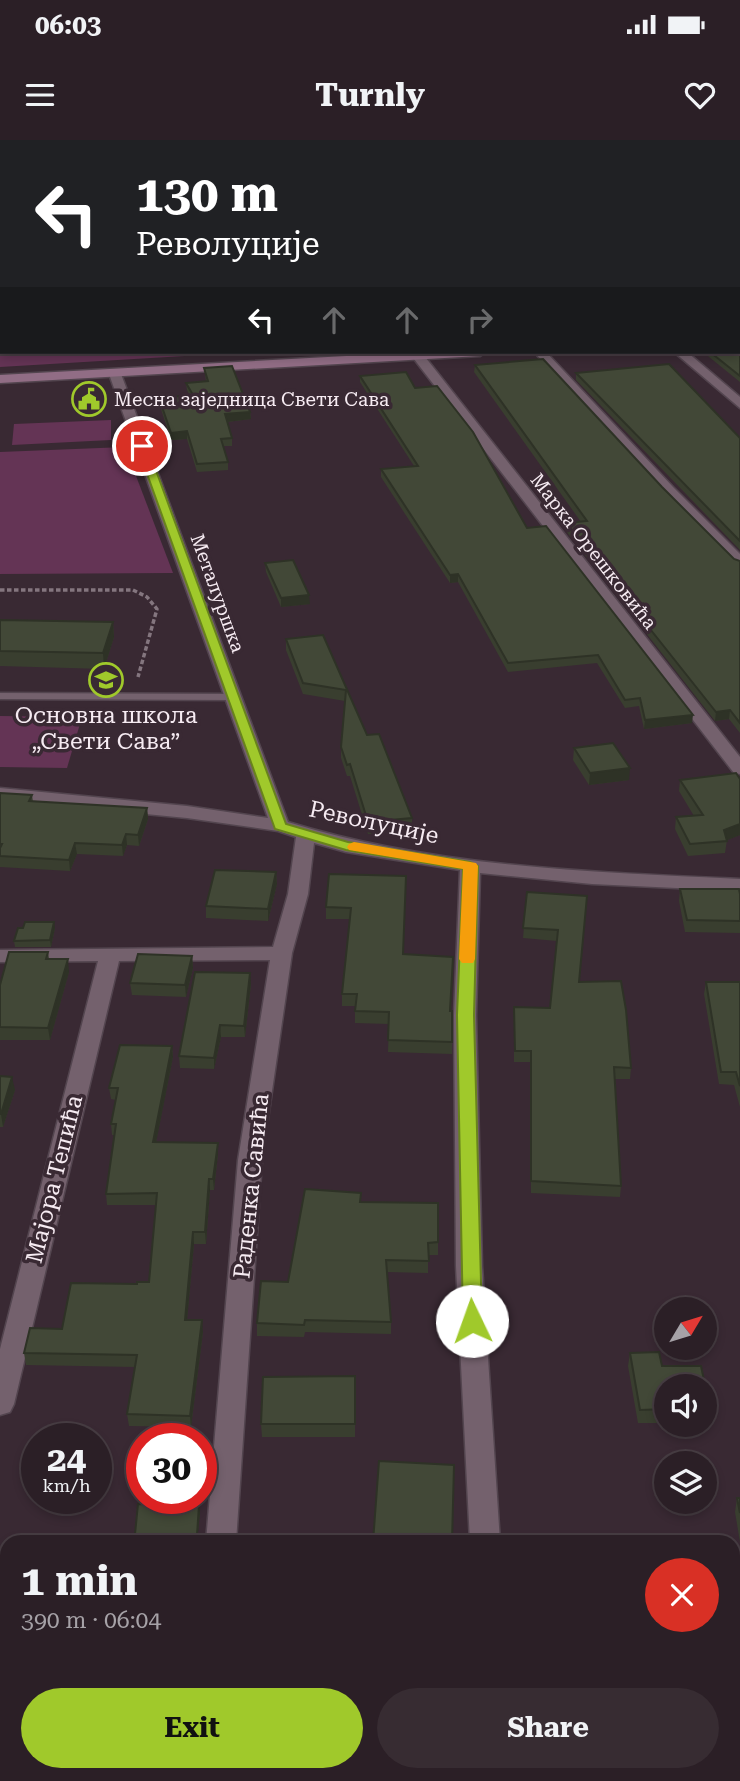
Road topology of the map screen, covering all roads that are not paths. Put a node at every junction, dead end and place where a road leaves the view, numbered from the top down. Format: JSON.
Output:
{"nodes":[{"id":1,"x":449,"y":354,"type":"edge"},
{"id":2,"x":542,"y":354,"type":"edge"},
{"id":3,"x":682,"y":354,"type":"edge"},
{"id":4,"x":418,"y":356,"type":"junction"},
{"id":5,"x":115,"y":374,"type":"junction"},
{"id":6,"x":0,"y":379,"type":"edge"},
{"id":7,"x":740,"y":404,"type":"edge"},
{"id":8,"x":740,"y":562,"type":"edge"},
{"id":9,"x":0,"y":696,"type":"edge"},
{"id":10,"x":234,"y":697,"type":"junction"},
{"id":11,"x":740,"y":769,"type":"edge"},
{"id":12,"x":0,"y":793,"type":"edge"},
{"id":13,"x":280,"y":826,"type":"junction"},
{"id":14,"x":306,"y":834,"type":"junction"},
{"id":15,"x":470,"y":866,"type":"junction"},
{"id":16,"x":740,"y":885,"type":"edge"},
{"id":17,"x":282,"y":953,"type":"junction"},
{"id":18,"x":0,"y":956,"type":"edge"},
{"id":19,"x":110,"y":956,"type":"junction"},
{"id":20,"x":0,"y":1404,"type":"edge"},
{"id":21,"x":222,"y":1535,"type":"edge"},
{"id":22,"x":485,"y":1535,"type":"edge"}],
"edges":[{"from":1,"to":4,"type":"main road"},
{"from":2,"to":8,"type":"street"},
{"from":3,"to":7,"type":"street"},
{"from":4,"to":5,"type":"main road"},
{"from":4,"to":11,"type":"street","name":"Марка Орешковића"},
{"from":5,"to":6,"type":"main road"},
{"from":5,"to":10,"type":"street","name":"Металуршка"},
{"from":9,"to":10,"type":"lane"},
{"from":10,"to":13,"type":"street","name":"Металуршка"},
{"from":12,"to":13,"type":"street","name":"Револуције"},
{"from":13,"to":14,"type":"street","name":"Револуције"},
{"from":14,"to":15,"type":"street","name":"Револуције"},
{"from":14,"to":17,"type":"street","name":"Раденка Савића"},
{"from":15,"to":16,"type":"street","name":"Револуције"},
{"from":15,"to":22,"type":"street"},
{"from":17,"to":19,"type":"street"},
{"from":17,"to":21,"type":"street","name":"Раденка Савића"},
{"from":18,"to":19,"type":"street"},
{"from":19,"to":20,"type":"street","name":"Мајора Тепића"}]}
